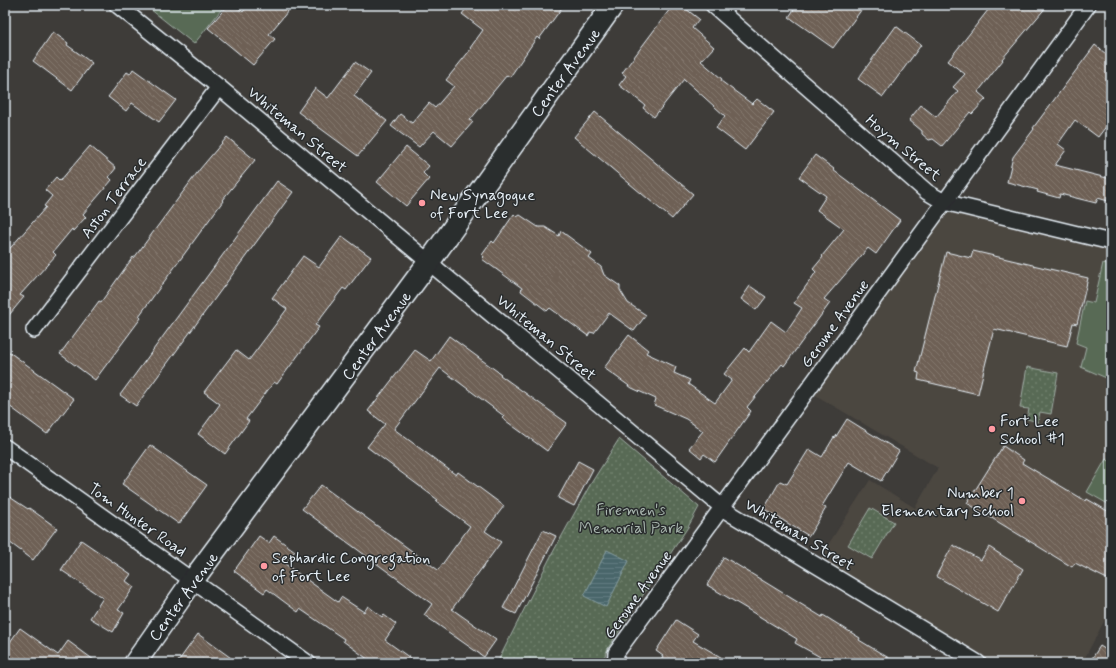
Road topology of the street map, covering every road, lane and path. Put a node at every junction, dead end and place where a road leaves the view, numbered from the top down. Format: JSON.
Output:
{"nodes":[{"id":1,"x":117,"y":5,"type":"edge"},
{"id":2,"x":613,"y":5,"type":"edge"},
{"id":3,"x":713,"y":5,"type":"edge"},
{"id":4,"x":1088,"y":5,"type":"edge"},
{"id":5,"x":220,"y":87,"type":"junction"},
{"id":6,"x":944,"y":202,"type":"junction"},
{"id":7,"x":1111,"y":242,"type":"edge"},
{"id":8,"x":429,"y":262,"type":"junction"},
{"id":9,"x":34,"y":330,"type":"dead end"},
{"id":10,"x":5,"y":447,"type":"edge"},
{"id":11,"x":722,"y":507,"type":"junction"},
{"id":12,"x":193,"y":580,"type":"junction"},
{"id":13,"x":135,"y":663,"type":"edge"},
{"id":14,"x":308,"y":663,"type":"edge"},
{"id":15,"x":615,"y":663,"type":"edge"},
{"id":16,"x":978,"y":663,"type":"edge"}],
"edges":[{"from":1,"to":5,"type":"street","name":"Whiteman Street"},
{"from":2,"to":8,"type":"main road","name":"Center Avenue"},
{"from":3,"to":6,"type":"street","name":"Hoym Street"},
{"from":4,"to":6,"type":"street","name":"Gerome Avenue"},
{"from":5,"to":8,"type":"street","name":"Whiteman Street"},
{"from":5,"to":9,"type":"street","name":"Aston Terrace"},
{"from":6,"to":7,"type":"street","name":"Hoym Street"},
{"from":6,"to":11,"type":"street","name":"Gerome Avenue"},
{"from":8,"to":11,"type":"street","name":"Whiteman Street"},
{"from":8,"to":12,"type":"main road","name":"Center Avenue"},
{"from":10,"to":12,"type":"street","name":"Tom Hunter Road"},
{"from":11,"to":15,"type":"street","name":"Gerome Avenue"},
{"from":11,"to":16,"type":"street","name":"Whiteman Street"},
{"from":12,"to":13,"type":"main road","name":"Center Avenue"},
{"from":12,"to":14,"type":"street","name":"Tom Hunter Road"}]}
